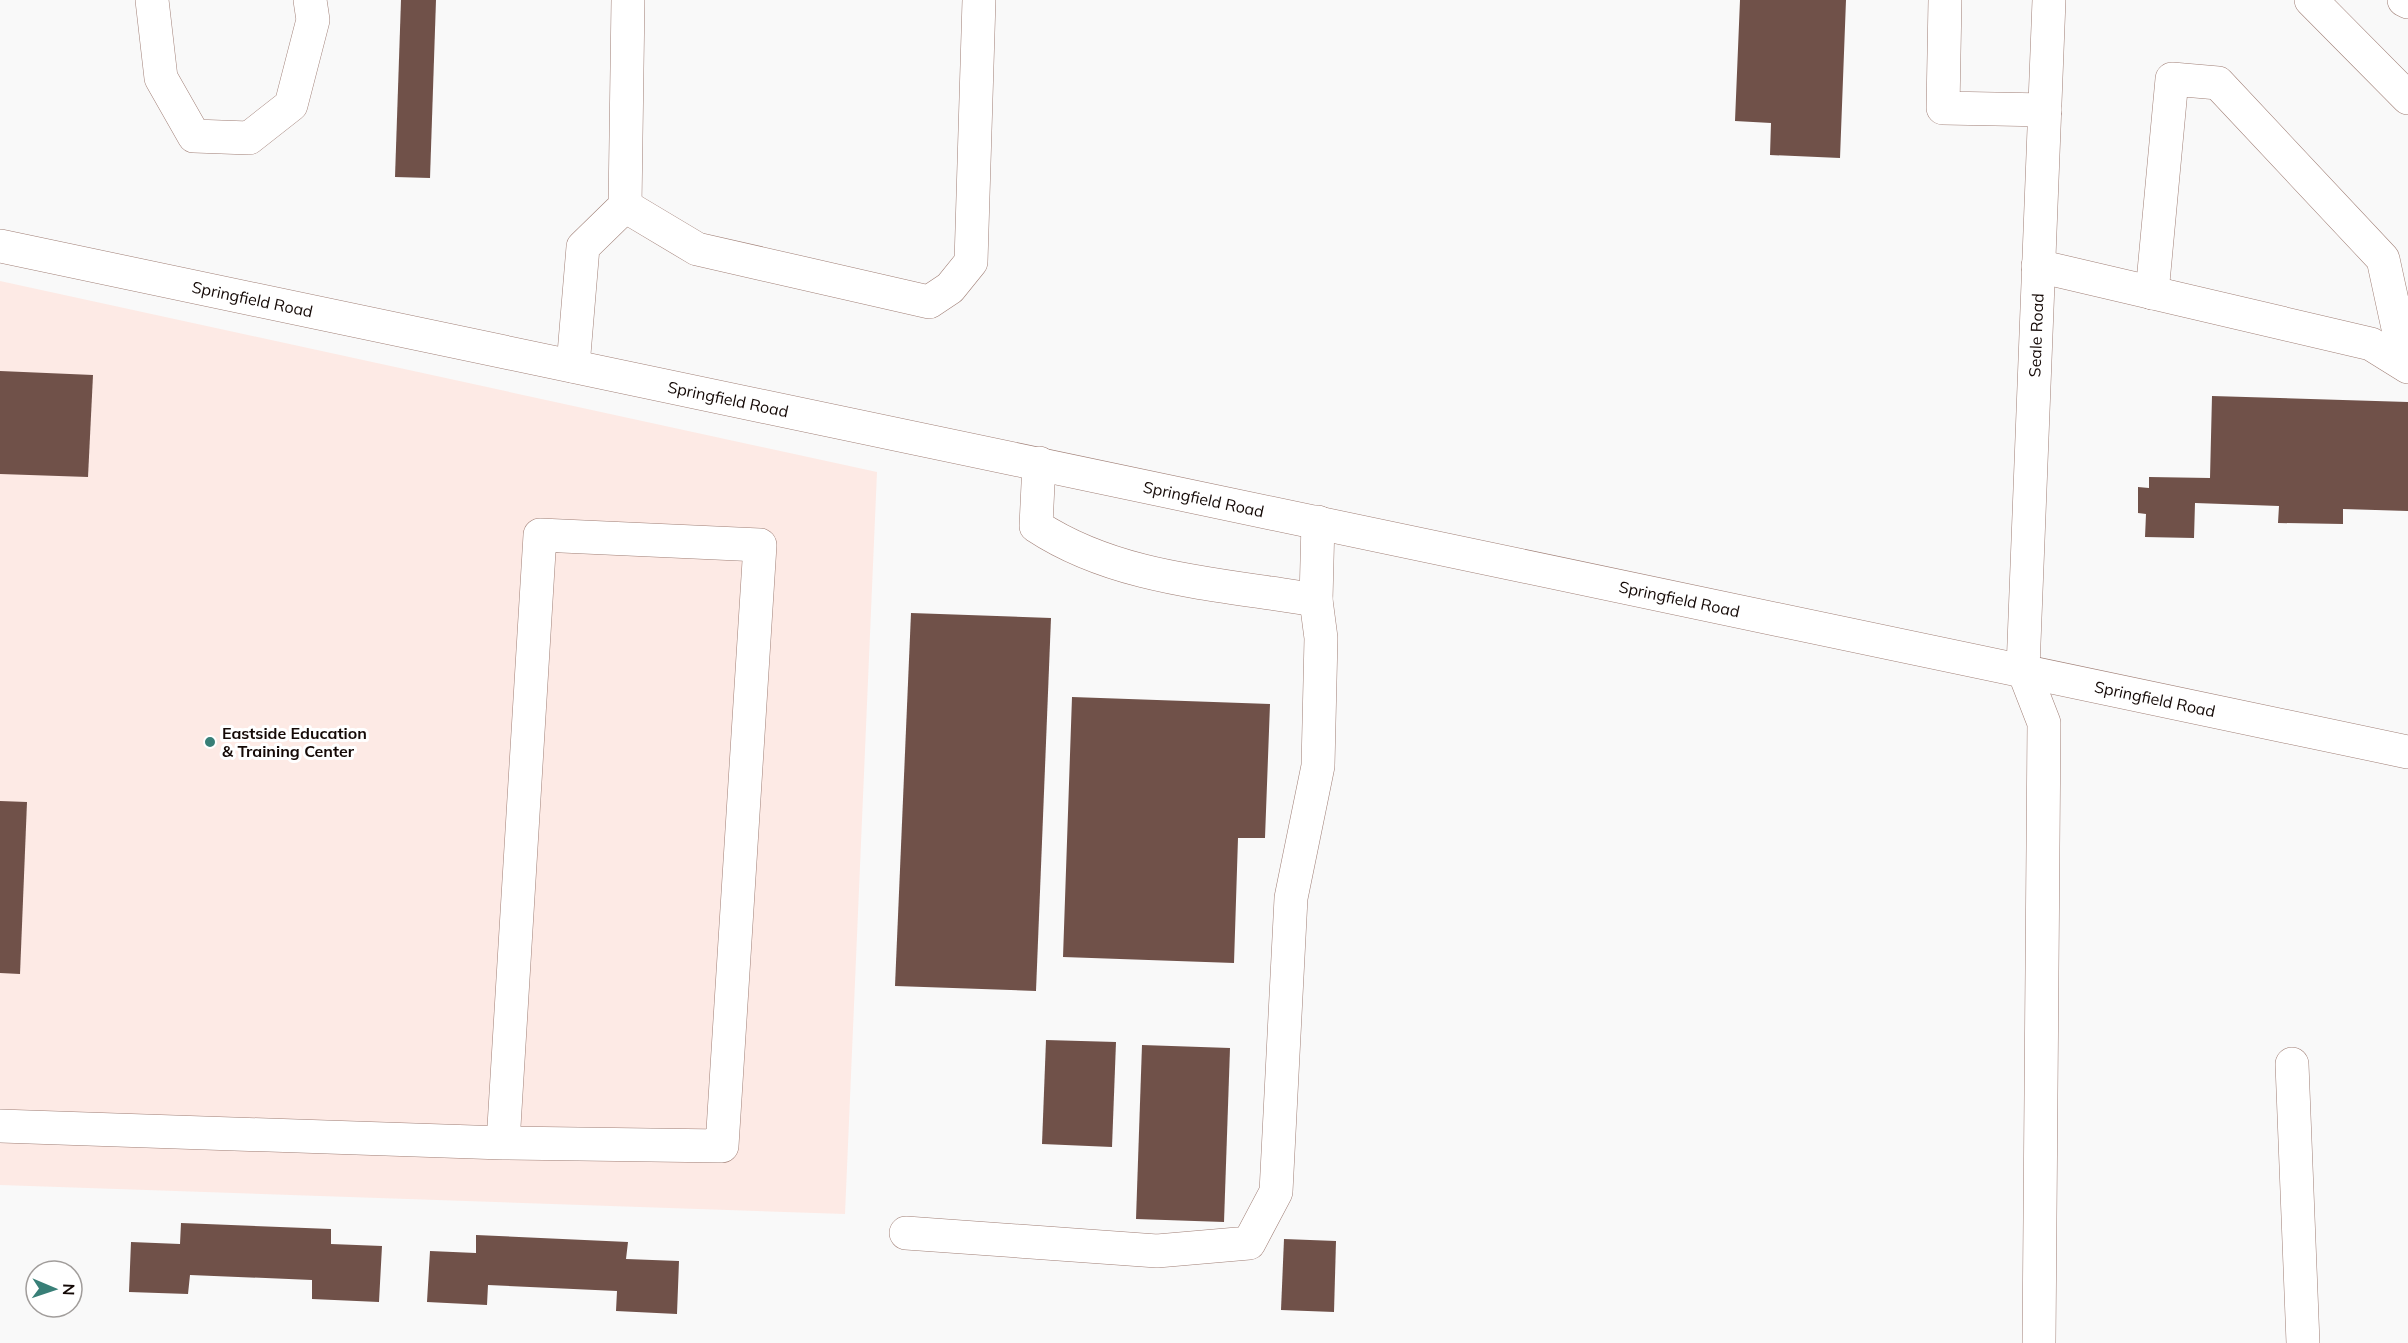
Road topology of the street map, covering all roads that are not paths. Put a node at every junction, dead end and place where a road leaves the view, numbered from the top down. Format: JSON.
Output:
{"nodes":[{"id":1,"x":152,"y":0,"type":"edge"},
{"id":2,"x":310,"y":0,"type":"edge"},
{"id":3,"x":628,"y":0,"type":"edge"},
{"id":4,"x":980,"y":0,"type":"edge"},
{"id":5,"x":1945,"y":0,"type":"edge"},
{"id":6,"x":2049,"y":0,"type":"edge"},
{"id":7,"x":2311,"y":0,"type":"edge"},
{"id":8,"x":2408,"y":98,"type":"edge"},
{"id":9,"x":2045,"y":110,"type":"junction"},
{"id":10,"x":625,"y":206,"type":"junction"},
{"id":11,"x":0,"y":246,"type":"edge"},
{"id":12,"x":2038,"y":266,"type":"junction"},
{"id":13,"x":2152,"y":293,"type":"junction"},
{"id":14,"x":573,"y":366,"type":"junction"},
{"id":15,"x":2407,"y":366,"type":"edge"},
{"id":16,"x":1039,"y":464,"type":"junction"},
{"id":17,"x":1318,"y":522,"type":"junction"},
{"id":18,"x":1316,"y":600,"type":"junction"},
{"id":19,"x":2023,"y":669,"type":"junction"},
{"id":20,"x":2408,"y":752,"type":"edge"},
{"id":21,"x":2292,"y":1064,"type":"dead end"},
{"id":22,"x":0,"y":1126,"type":"edge"},
{"id":23,"x":503,"y":1143,"type":"junction"},
{"id":24,"x":906,"y":1233,"type":"dead end"},
{"id":25,"x":2039,"y":1343,"type":"edge"},
{"id":26,"x":2303,"y":1343,"type":"edge"}],
"edges":[{"from":1,"to":2,"type":"street"},
{"from":3,"to":10,"type":"street"},
{"from":4,"to":10,"type":"street"},
{"from":5,"to":9,"type":"street"},
{"from":6,"to":9,"type":"street","name":"Seale Road"},
{"from":7,"to":8,"type":"street"},
{"from":9,"to":12,"type":"street","name":"Seale Road"},
{"from":10,"to":14,"type":"street"},
{"from":11,"to":14,"type":"street","name":"Springfield Road"},
{"from":12,"to":13,"type":"street"},
{"from":12,"to":19,"type":"street","name":"Seale Road"},
{"from":13,"to":15,"type":"street"},
{"from":13,"to":15,"type":"street"},
{"from":14,"to":16,"type":"street","name":"Springfield Road"},
{"from":16,"to":17,"type":"street","name":"Springfield Road"},
{"from":16,"to":18,"type":"street"},
{"from":17,"to":18,"type":"street"},
{"from":17,"to":19,"type":"street","name":"Springfield Road"},
{"from":18,"to":24,"type":"street"},
{"from":19,"to":20,"type":"street","name":"Springfield Road"},
{"from":19,"to":25,"type":"street"},
{"from":21,"to":26,"type":"street"},
{"from":22,"to":23,"type":"street"},
{"from":23,"to":23,"type":"street"}]}
